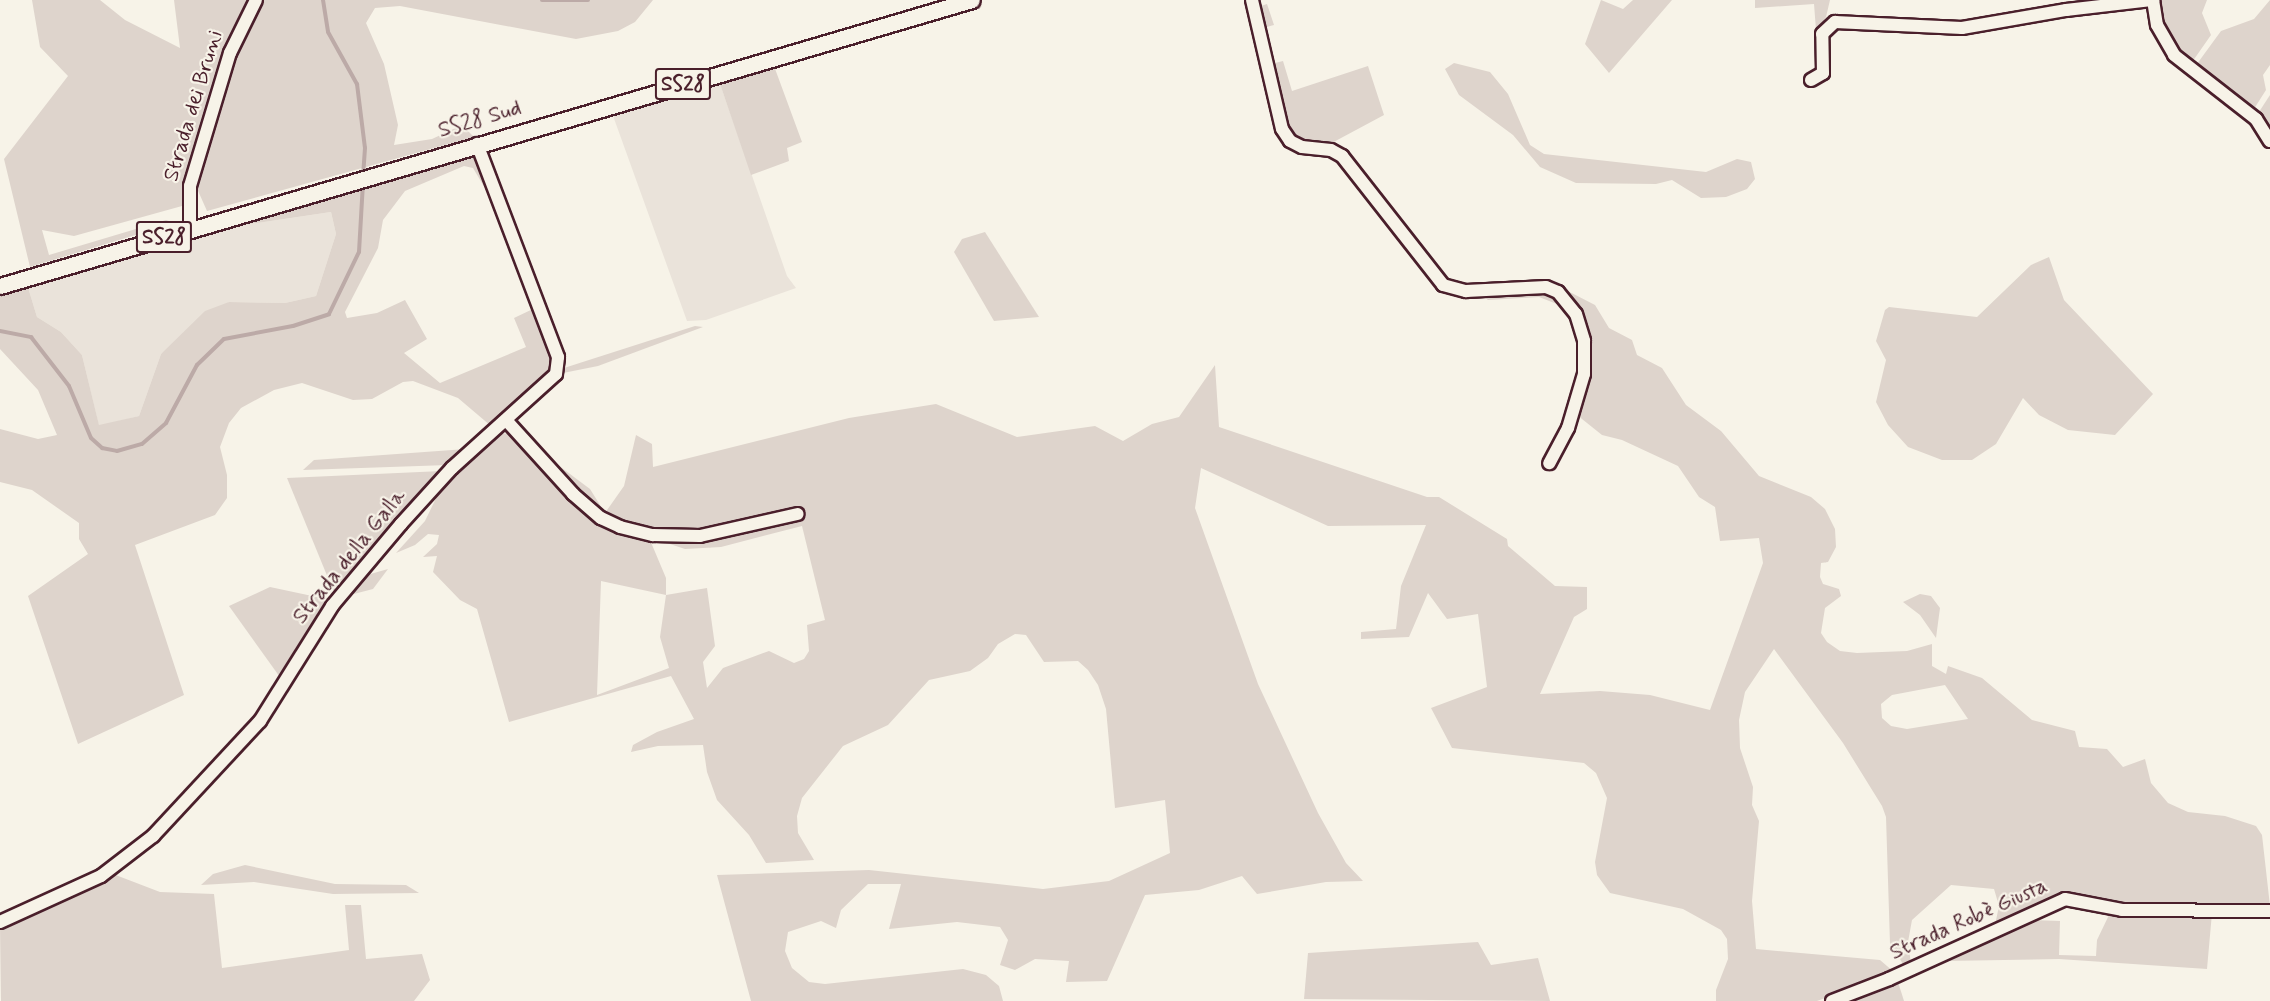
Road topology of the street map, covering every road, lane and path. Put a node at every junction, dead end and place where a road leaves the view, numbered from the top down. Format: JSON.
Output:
{"nodes":[{"id":1,"x":256,"y":0,"type":"edge"},
{"id":2,"x":972,"y":0,"type":"edge"},
{"id":3,"x":1252,"y":0,"type":"edge"},
{"id":4,"x":2153,"y":0,"type":"edge"},
{"id":5,"x":1811,"y":80,"type":"dead end"},
{"id":6,"x":2269,"y":134,"type":"edge"},
{"id":7,"x":477,"y":144,"type":"junction"},
{"id":8,"x":190,"y":229,"type":"junction"},
{"id":9,"x":2,"y":285,"type":"edge"},
{"id":10,"x":506,"y":420,"type":"junction"},
{"id":11,"x":1549,"y":463,"type":"dead end"},
{"id":12,"x":798,"y":514,"type":"dead end"},
{"id":13,"x":2270,"y":911,"type":"edge"},
{"id":14,"x":0,"y":921,"type":"edge"},
{"id":15,"x":1832,"y":1001,"type":"edge"}],
"edges":[{"from":1,"to":8,"type":"street","name":"Strada dei Bruni"},
{"from":2,"to":7,"type":"main road","name":"SS28 Sud","number":"SS28"},
{"from":3,"to":11,"type":"street"},
{"from":4,"to":5,"type":"street"},
{"from":4,"to":6,"type":"street"},
{"from":7,"to":8,"type":"main road","name":"SS28 Sud","number":"SS28"},
{"from":7,"to":10,"type":"street","name":"Strada della Galla"},
{"from":8,"to":9,"type":"main road","name":"SS28 Sud","number":"SS28"},
{"from":10,"to":12,"type":"street"},
{"from":10,"to":14,"type":"street","name":"Strada della Galla"},
{"from":13,"to":15,"type":"street","name":"Strada Robè Giusta"}]}
